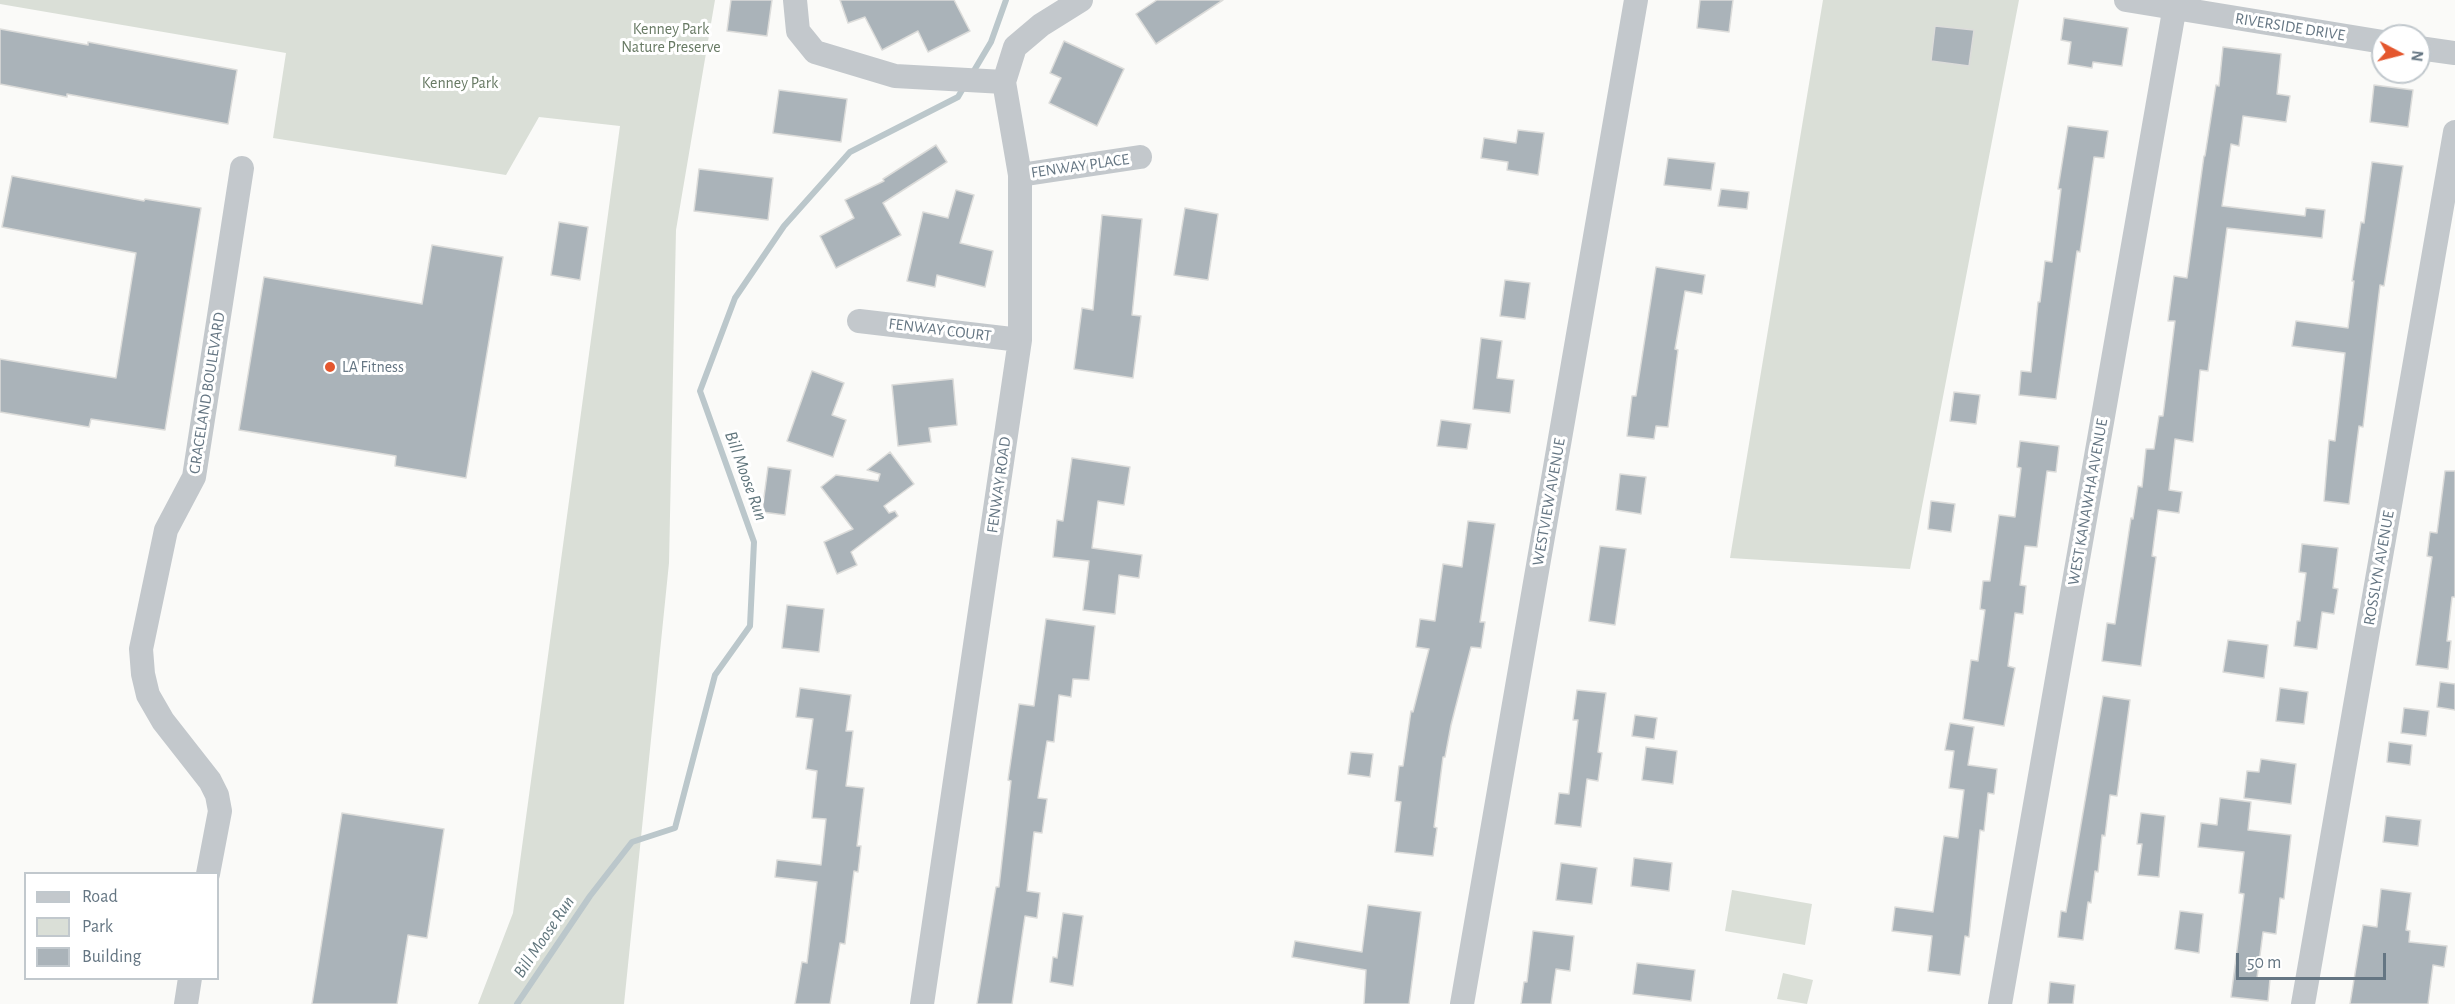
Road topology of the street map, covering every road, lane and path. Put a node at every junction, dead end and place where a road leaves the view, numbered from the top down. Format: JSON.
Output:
{"nodes":[{"id":1,"x":795,"y":0,"type":"edge"},
{"id":2,"x":1081,"y":0,"type":"edge"},
{"id":3,"x":1636,"y":0,"type":"edge"},
{"id":4,"x":2126,"y":0,"type":"edge"},
{"id":5,"x":2175,"y":4,"type":"edge"},
{"id":6,"x":2371,"y":40,"type":"edge"},
{"id":7,"x":2431,"y":50,"type":"edge"},
{"id":8,"x":2455,"y":53,"type":"edge"},
{"id":9,"x":1004,"y":82,"type":"junction"},
{"id":10,"x":2455,"y":132,"type":"edge"},
{"id":11,"x":1140,"y":158,"type":"dead end"},
{"id":12,"x":242,"y":168,"type":"dead end"},
{"id":13,"x":1020,"y":175,"type":"junction"},
{"id":14,"x":859,"y":321,"type":"dead end"},
{"id":15,"x":1020,"y":340,"type":"junction"},
{"id":16,"x":208,"y":872,"type":"edge"},
{"id":17,"x":190,"y":980,"type":"edge"},
{"id":18,"x":186,"y":1004,"type":"edge"},
{"id":19,"x":922,"y":1004,"type":"edge"},
{"id":20,"x":1462,"y":1004,"type":"edge"},
{"id":21,"x":2000,"y":1004,"type":"edge"},
{"id":22,"x":2302,"y":1004,"type":"edge"}],
"edges":[{"from":1,"to":9,"type":"street"},
{"from":2,"to":9,"type":"street","name":"FENWAY ROAD"},
{"from":3,"to":20,"type":"street","name":"WESTVIEW AVENUE"},
{"from":4,"to":5,"type":"street","name":"RIVERSIDE DRIVE"},
{"from":5,"to":6,"type":"street","name":"RIVERSIDE DRIVE"},
{"from":5,"to":21,"type":"street","name":"WEST KANAWHA AVENUE"},
{"from":7,"to":8,"type":"street"},
{"from":9,"to":13,"type":"street","name":"FENWAY ROAD"},
{"from":10,"to":22,"type":"street","name":"ROSSLYN AVENUE"},
{"from":11,"to":13,"type":"street","name":"FENWAY PLACE"},
{"from":12,"to":16,"type":"street","name":"GRACELAND BOULEVARD"},
{"from":13,"to":15,"type":"street","name":"FENWAY ROAD"},
{"from":14,"to":15,"type":"street","name":"FENWAY COURT"},
{"from":15,"to":19,"type":"street","name":"FENWAY ROAD"},
{"from":17,"to":18,"type":"street"}]}
